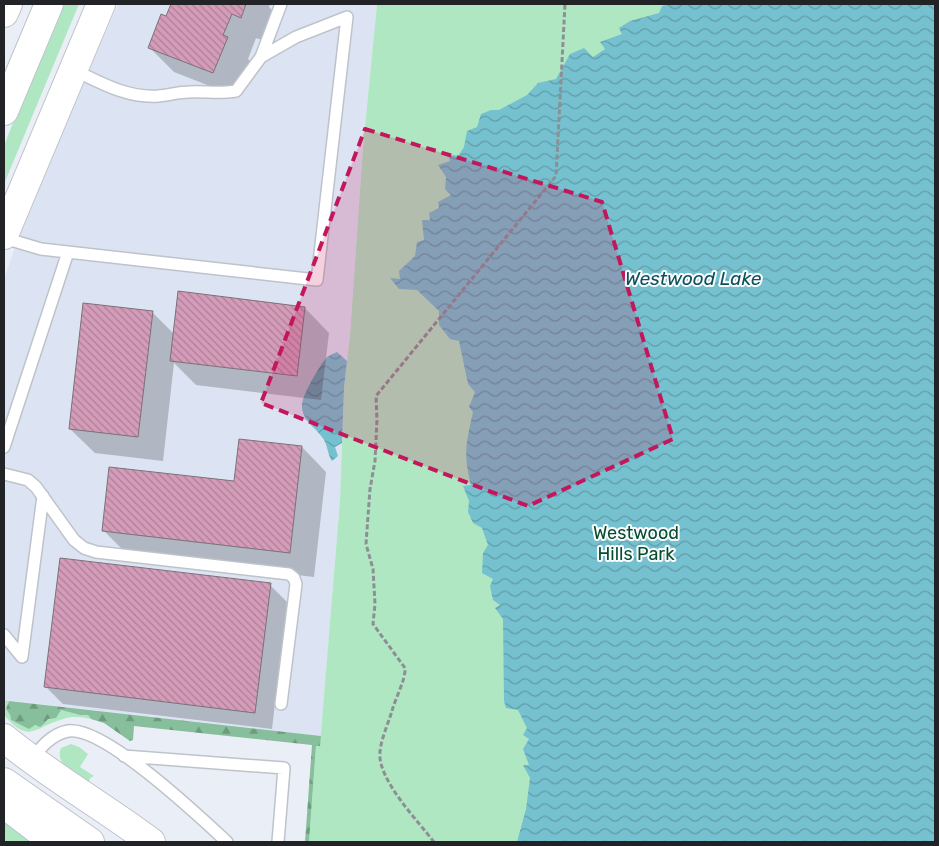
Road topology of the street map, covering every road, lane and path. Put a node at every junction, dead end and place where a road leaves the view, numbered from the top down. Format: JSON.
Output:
{"nodes":[{"id":1,"x":8,"y":4,"type":"edge"},
{"id":2,"x":49,"y":4,"type":"edge"},
{"id":3,"x":101,"y":4,"type":"edge"},
{"id":4,"x":281,"y":4,"type":"edge"},
{"id":5,"x":565,"y":4,"type":"edge"},
{"id":6,"x":4,"y":13,"type":"edge"},
{"id":7,"x":260,"y":57,"type":"junction"},
{"id":8,"x":73,"y":70,"type":"junction"},
{"id":9,"x":4,"y":110,"type":"edge"},
{"id":10,"x":4,"y":237,"type":"edge"},
{"id":11,"x":68,"y":252,"type":"junction"},
{"id":12,"x":4,"y":447,"type":"edge"},
{"id":13,"x":4,"y":474,"type":"edge"},
{"id":14,"x":43,"y":496,"type":"junction"},
{"id":15,"x":4,"y":635,"type":"edge"},
{"id":16,"x":281,"y":704,"type":"dead end"},
{"id":17,"x":4,"y":738,"type":"edge"},
{"id":18,"x":123,"y":756,"type":"junction"},
{"id":19,"x":30,"y":760,"type":"junction"},
{"id":20,"x":4,"y":782,"type":"edge"},
{"id":21,"x":4,"y":804,"type":"edge"},
{"id":22,"x":54,"y":842,"type":"edge"},
{"id":23,"x":90,"y":842,"type":"edge"},
{"id":24,"x":151,"y":842,"type":"edge"},
{"id":25,"x":227,"y":842,"type":"edge"},
{"id":26,"x":278,"y":842,"type":"edge"},
{"id":27,"x":434,"y":842,"type":"edge"}],
"edges":[{"from":1,"to":6,"type":"main road"},
{"from":2,"to":9,"type":"main road"},
{"from":3,"to":8,"type":"main road"},
{"from":4,"to":7,"type":"lane"},
{"from":5,"to":27,"type":"path"},
{"from":7,"to":8,"type":"lane"},
{"from":7,"to":11,"type":"lane"},
{"from":8,"to":10,"type":"main road"},
{"from":10,"to":11,"type":"lane"},
{"from":11,"to":12,"type":"lane"},
{"from":13,"to":14,"type":"lane"},
{"from":14,"to":15,"type":"lane"},
{"from":14,"to":16,"type":"lane"},
{"from":17,"to":19,"type":"main road"},
{"from":18,"to":19,"type":"lane"},
{"from":18,"to":25,"type":"lane"},
{"from":18,"to":26,"type":"lane"},
{"from":19,"to":24,"type":"main road"},
{"from":20,"to":23,"type":"main road"},
{"from":21,"to":22,"type":"main road"}]}
